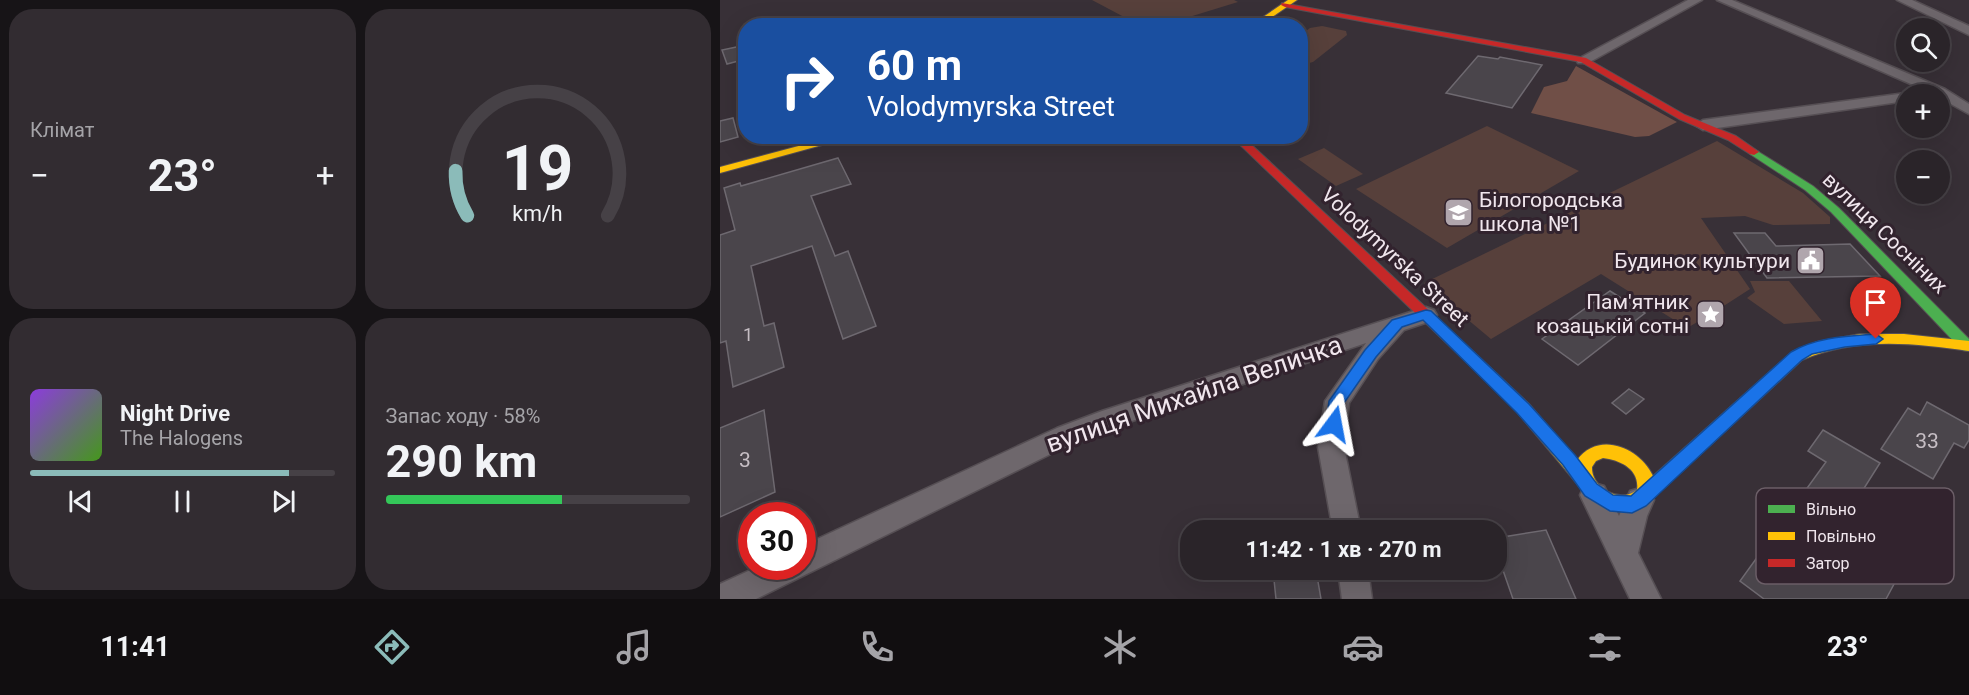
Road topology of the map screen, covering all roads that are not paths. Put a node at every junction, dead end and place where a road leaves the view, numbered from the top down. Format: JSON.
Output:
{"nodes":[{"id":1,"x":1696,"y":0,"type":"edge"},
{"id":2,"x":1723,"y":0,"type":"edge"},
{"id":3,"x":1904,"y":0,"type":"edge"},
{"id":4,"x":1289,"y":3,"type":"edge"},
{"id":5,"x":1266,"y":18,"type":"edge"},
{"id":6,"x":1969,"y":31,"type":"edge"},
{"id":7,"x":1583,"y":60,"type":"junction"},
{"id":8,"x":1921,"y":84,"type":"edge"},
{"id":9,"x":1950,"y":96,"type":"edge"},
{"id":10,"x":1950,"y":98,"type":"edge"},
{"id":11,"x":1896,"y":99,"type":"edge"},
{"id":12,"x":1969,"y":105,"type":"edge"},
{"id":13,"x":1969,"y":110,"type":"edge"},
{"id":14,"x":1703,"y":125,"type":"junction"},
{"id":15,"x":819,"y":144,"type":"edge"},
{"id":16,"x":1244,"y":144,"type":"edge"},
{"id":17,"x":720,"y":170,"type":"edge"},
{"id":18,"x":1426,"y":315,"type":"junction"},
{"id":19,"x":1397,"y":324,"type":"junction"},
{"id":20,"x":1968,"y":346,"type":"edge"},
{"id":21,"x":1523,"y":408,"type":"junction"},
{"id":22,"x":1560,"y":429,"type":"dead end"},
{"id":23,"x":1584,"y":442,"type":"dead end"},
{"id":24,"x":1694,"y":451,"type":"junction"},
{"id":25,"x":1618,"y":453,"type":"junction"},
{"id":26,"x":1644,"y":454,"type":"dead end"},
{"id":27,"x":1666,"y":454,"type":"dead end"},
{"id":28,"x":1588,"y":486,"type":"junction"},
{"id":29,"x":1643,"y":497,"type":"junction"},
{"id":30,"x":1345,"y":520,"type":"edge"},
{"id":31,"x":1624,"y":552,"type":"junction"},
{"id":32,"x":816,"y":554,"type":"edge"},
{"id":33,"x":763,"y":580,"type":"edge"},
{"id":34,"x":1355,"y":580,"type":"edge"},
{"id":35,"x":723,"y":599,"type":"edge"},
{"id":36,"x":1358,"y":599,"type":"edge"},
{"id":37,"x":1646,"y":599,"type":"edge"}],
"edges":[{"from":1,"to":7,"type":"street"},
{"from":2,"to":8,"type":"street"},
{"from":3,"to":6,"type":"street"},
{"from":4,"to":5,"type":"main road"},
{"from":4,"to":7,"type":"main road","name":"вулиця Сосніних"},
{"from":7,"to":14,"type":"main road","name":"вулиця Сосніних"},
{"from":9,"to":12,"type":"street"},
{"from":10,"to":13,"type":"street"},
{"from":11,"to":14,"type":"street","name":"вулиця Сосніних"},
{"from":14,"to":20,"type":"main road","name":"вулиця Сосніних"},
{"from":15,"to":17,"type":"main road"},
{"from":16,"to":18,"type":"main road","name":"Volodymyrska Street"},
{"from":18,"to":19,"type":"street","name":"вулиця Михайла Величка"},
{"from":18,"to":21,"type":"main road","name":"Volodymyrska Street"},
{"from":19,"to":30,"type":"street"},
{"from":19,"to":32,"type":"street","name":"вулиця Михайла Величка"},
{"from":20,"to":24,"type":"main road"},
{"from":21,"to":22,"type":"main road","name":"Volodymyrska Street"},
{"from":21,"to":28,"type":"main road","name":"Volodymyrska Street"},
{"from":23,"to":25,"type":"main road"},
{"from":24,"to":27,"type":"main road"},
{"from":24,"to":29,"type":"main road"},
{"from":25,"to":26,"type":"main road"},
{"from":25,"to":28,"type":"main road"},
{"from":25,"to":29,"type":"main road"},
{"from":28,"to":29,"type":"main road"},
{"from":28,"to":31,"type":"street"},
{"from":29,"to":31,"type":"street"},
{"from":31,"to":37,"type":"street"},
{"from":33,"to":35,"type":"street"},
{"from":34,"to":36,"type":"street"}]}
